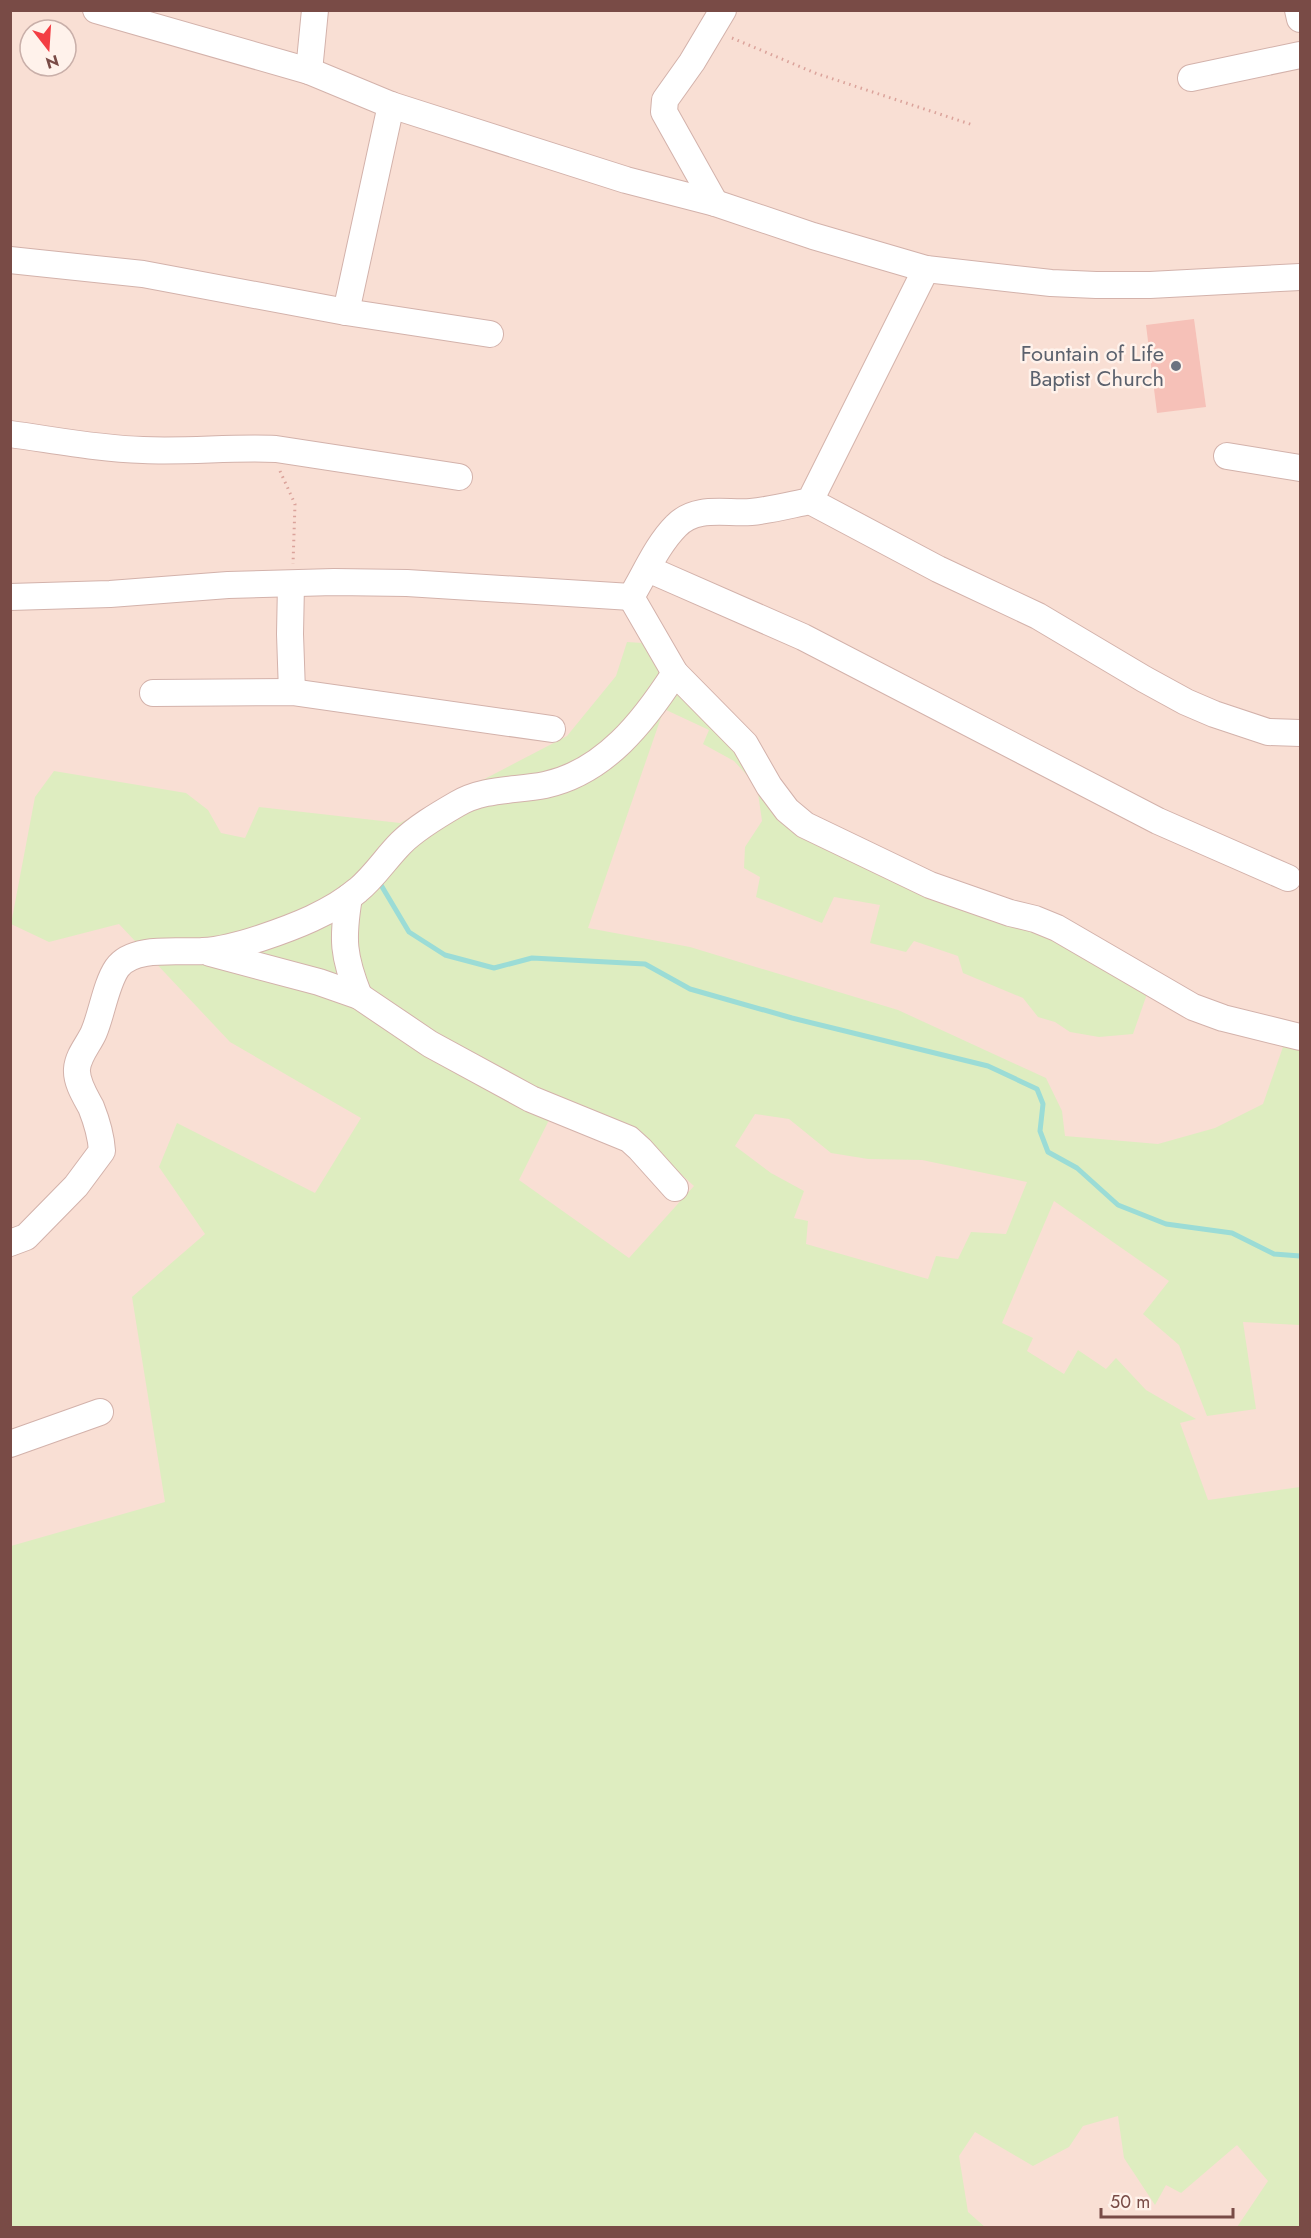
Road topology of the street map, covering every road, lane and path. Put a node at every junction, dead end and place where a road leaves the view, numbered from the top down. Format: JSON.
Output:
{"nodes":[{"id":1,"x":96,"y":10,"type":"edge"},
{"id":2,"x":315,"y":10,"type":"edge"},
{"id":3,"x":1298,"y":10,"type":"edge"},
{"id":4,"x":1300,"y":19,"type":"edge"},
{"id":5,"x":718,"y":21,"type":"edge"},
{"id":6,"x":1300,"y":55,"type":"edge"},
{"id":7,"x":309,"y":71,"type":"junction"},
{"id":8,"x":1191,"y":78,"type":"dead end"},
{"id":9,"x":391,"y":105,"type":"junction"},
{"id":10,"x":973,"y":125,"type":"dead end"},
{"id":11,"x":715,"y":202,"type":"junction"},
{"id":12,"x":10,"y":260,"type":"edge"},
{"id":13,"x":926,"y":269,"type":"junction"},
{"id":14,"x":1300,"y":277,"type":"edge"},
{"id":15,"x":346,"y":312,"type":"junction"},
{"id":16,"x":490,"y":334,"type":"dead end"},
{"id":17,"x":10,"y":434,"type":"edge"},
{"id":18,"x":276,"y":449,"type":"junction"},
{"id":19,"x":1227,"y":456,"type":"dead end"},
{"id":20,"x":1300,"y":468,"type":"edge"},
{"id":21,"x":459,"y":477,"type":"dead end"},
{"id":22,"x":810,"y":501,"type":"junction"},
{"id":23,"x":648,"y":569,"type":"junction"},
{"id":24,"x":292,"y":584,"type":"junction"},
{"id":25,"x":10,"y":597,"type":"edge"},
{"id":26,"x":631,"y":597,"type":"junction"},
{"id":27,"x":675,"y":673,"type":"junction"},
{"id":28,"x":292,"y":692,"type":"junction"},
{"id":29,"x":153,"y":693,"type":"dead end"},
{"id":30,"x":552,"y":729,"type":"dead end"},
{"id":31,"x":1300,"y":733,"type":"edge"},
{"id":32,"x":1288,"y":878,"type":"dead end"},
{"id":33,"x":350,"y":897,"type":"junction"},
{"id":34,"x":204,"y":951,"type":"junction"},
{"id":35,"x":359,"y":996,"type":"junction"},
{"id":36,"x":1300,"y":1037,"type":"edge"},
{"id":37,"x":675,"y":1188,"type":"dead end"},
{"id":38,"x":10,"y":1243,"type":"edge"},
{"id":39,"x":100,"y":1412,"type":"dead end"},
{"id":40,"x":10,"y":1444,"type":"edge"}],
"edges":[{"from":1,"to":7,"type":"street"},
{"from":2,"to":7,"type":"street"},
{"from":3,"to":4,"type":"street"},
{"from":5,"to":10,"type":"path"},
{"from":5,"to":11,"type":"street"},
{"from":6,"to":8,"type":"street"},
{"from":7,"to":9,"type":"street"},
{"from":9,"to":11,"type":"street"},
{"from":9,"to":15,"type":"street"},
{"from":11,"to":13,"type":"street"},
{"from":12,"to":15,"type":"street"},
{"from":13,"to":14,"type":"street"},
{"from":13,"to":22,"type":"street"},
{"from":15,"to":16,"type":"street"},
{"from":17,"to":18,"type":"street"},
{"from":18,"to":21,"type":"street"},
{"from":18,"to":24,"type":"path"},
{"from":19,"to":20,"type":"street"},
{"from":22,"to":23,"type":"street"},
{"from":22,"to":31,"type":"street"},
{"from":23,"to":26,"type":"street"},
{"from":23,"to":32,"type":"street"},
{"from":24,"to":25,"type":"street"},
{"from":24,"to":26,"type":"street"},
{"from":24,"to":28,"type":"street"},
{"from":26,"to":27,"type":"street"},
{"from":27,"to":33,"type":"street"},
{"from":27,"to":36,"type":"street"},
{"from":28,"to":29,"type":"street"},
{"from":28,"to":30,"type":"street"},
{"from":33,"to":34,"type":"street"},
{"from":33,"to":35,"type":"street"},
{"from":34,"to":35,"type":"street"},
{"from":34,"to":38,"type":"street"},
{"from":35,"to":37,"type":"street"},
{"from":39,"to":40,"type":"street"}]}
